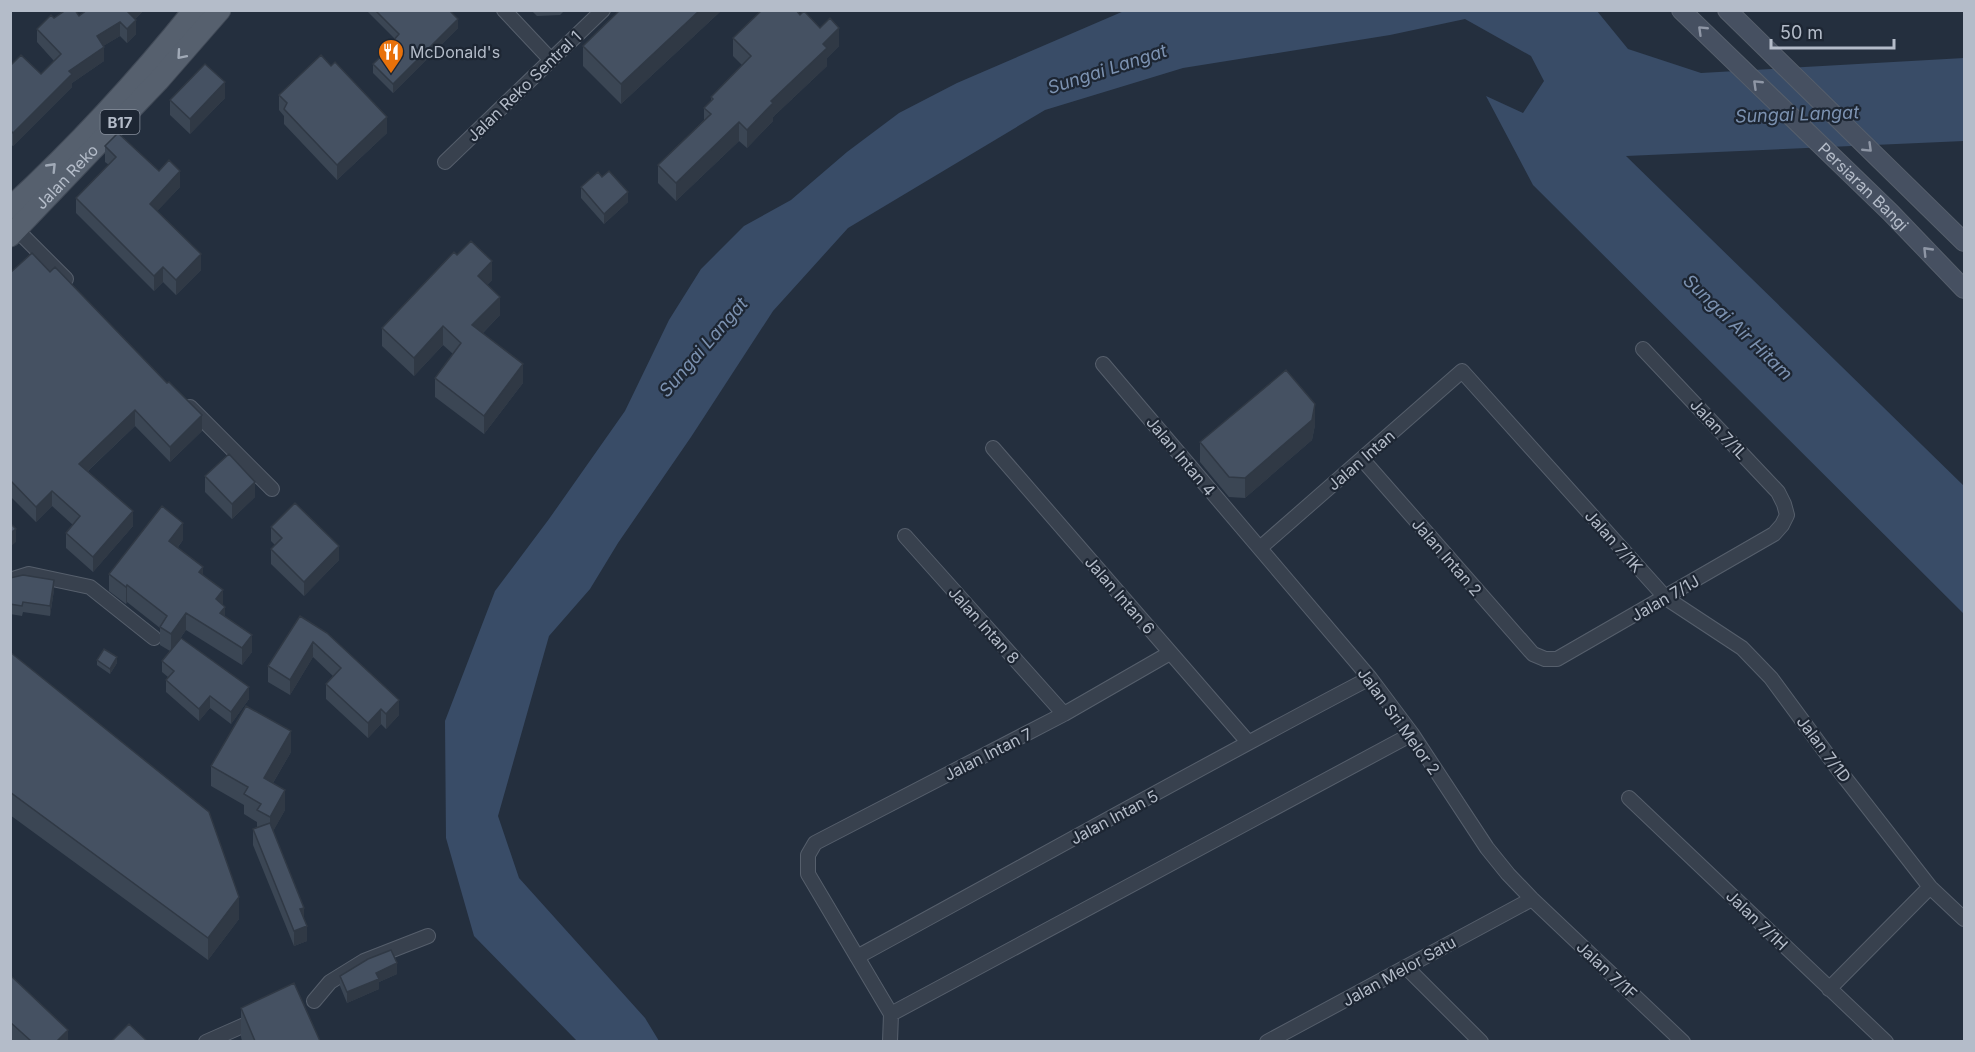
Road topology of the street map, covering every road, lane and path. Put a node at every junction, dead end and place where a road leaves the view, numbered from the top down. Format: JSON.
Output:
{"nodes":[{"id":1,"x":194,"y":10,"type":"edge"},
{"id":2,"x":220,"y":10,"type":"edge"},
{"id":3,"x":504,"y":10,"type":"edge"},
{"id":4,"x":603,"y":10,"type":"edge"},
{"id":5,"x":1681,"y":10,"type":"edge"},
{"id":6,"x":1727,"y":10,"type":"edge"},
{"id":7,"x":551,"y":60,"type":"junction"},
{"id":8,"x":445,"y":162,"type":"dead end"},
{"id":9,"x":10,"y":208,"type":"edge"},
{"id":10,"x":14,"y":233,"type":"edge"},
{"id":11,"x":1965,"y":242,"type":"edge"},
{"id":12,"x":75,"y":289,"type":"edge"},
{"id":13,"x":1965,"y":289,"type":"edge"},
{"id":14,"x":1643,"y":349,"type":"dead end"},
{"id":15,"x":1103,"y":364,"type":"dead end"},
{"id":16,"x":1462,"y":371,"type":"joint"},
{"id":17,"x":179,"y":395,"type":"edge"},
{"id":18,"x":993,"y":448,"type":"dead end"},
{"id":19,"x":1362,"y":459,"type":"junction"},
{"id":20,"x":272,"y":489,"type":"dead end"},
{"id":21,"x":1787,"y":515,"type":"joint"},
{"id":22,"x":905,"y":536,"type":"dead end"},
{"id":23,"x":1260,"y":548,"type":"junction"},
{"id":24,"x":10,"y":580,"type":"edge"},
{"id":25,"x":1666,"y":598,"type":"junction"},
{"id":26,"x":154,"y":638,"type":"dead end"},
{"id":27,"x":1170,"y":653,"type":"junction"},
{"id":28,"x":1533,"y":654,"type":"joint"},
{"id":29,"x":1370,"y":678,"type":"junction"},
{"id":30,"x":1064,"y":714,"type":"junction"},
{"id":31,"x":1412,"y":734,"type":"junction"},
{"id":32,"x":1248,"y":742,"type":"junction"},
{"id":33,"x":1629,"y":798,"type":"dead end"},
{"id":34,"x":1930,"y":887,"type":"junction"},
{"id":35,"x":1532,"y":899,"type":"junction"},
{"id":36,"x":1965,"y":920,"type":"edge"},
{"id":37,"x":428,"y":936,"type":"dead end"},
{"id":38,"x":857,"y":957,"type":"junction"},
{"id":39,"x":1406,"y":967,"type":"junction"},
{"id":40,"x":1828,"y":989,"type":"junction"},
{"id":41,"x":314,"y":1001,"type":"dead end"},
{"id":42,"x":891,"y":1014,"type":"junction"},
{"id":43,"x":263,"y":1016,"type":"edge"},
{"id":44,"x":1284,"y":1038,"type":"edge"},
{"id":45,"x":206,"y":1041,"type":"edge"},
{"id":46,"x":890,"y":1041,"type":"edge"},
{"id":47,"x":1267,"y":1041,"type":"edge"},
{"id":48,"x":1481,"y":1041,"type":"edge"},
{"id":49,"x":1683,"y":1041,"type":"edge"},
{"id":50,"x":1886,"y":1041,"type":"edge"}],
"edges":[{"from":9,"to":1,"type":"main road","name":"Jalan Reko","number":"B17","one_way":true},
{"from":2,"to":10,"type":"main road","name":"Jalan Reko","number":"B17","one_way":true},
{"from":3,"to":7,"type":"street"},
{"from":4,"to":7,"type":"street","name":"Jalan Reko Sentral 1"},
{"from":13,"to":5,"type":"main road","name":"Persiaran Bangi","one_way":true},
{"from":6,"to":11,"type":"main road","name":"Persiaran Bangi","one_way":true},
{"from":7,"to":8,"type":"street","name":"Jalan Reko Sentral 1"},
{"from":10,"to":12,"type":"street"},
{"from":14,"to":21,"type":"street","name":"Jalan 7/1L"},
{"from":15,"to":23,"type":"street","name":"Jalan Intan 4"},
{"from":16,"to":19,"type":"street","name":"Jalan Intan"},
{"from":16,"to":25,"type":"street","name":"Jalan 7/1K"},
{"from":17,"to":20,"type":"street"},
{"from":18,"to":27,"type":"street","name":"Jalan Intan 6"},
{"from":19,"to":23,"type":"street","name":"Jalan Intan"},
{"from":19,"to":28,"type":"street","name":"Jalan Intan 2"},
{"from":21,"to":25,"type":"street","name":"Jalan 7/1J"},
{"from":22,"to":30,"type":"street","name":"Jalan Intan 8"},
{"from":23,"to":29,"type":"street","name":"Jalan Sri Melor 2"},
{"from":24,"to":26,"type":"street"},
{"from":25,"to":28,"type":"street","name":"Jalan 7/1J"},
{"from":25,"to":34,"type":"street","name":"Jalan 7/1D"},
{"from":27,"to":30,"type":"street","name":"Jalan Intan 7"},
{"from":27,"to":32,"type":"street","name":"Jalan Intan 6"},
{"from":29,"to":31,"type":"street","name":"Jalan Sri Melor 2"},
{"from":29,"to":32,"type":"street","name":"Jalan Intan 5"},
{"from":30,"to":38,"type":"street","name":"Jalan Intan 7"},
{"from":31,"to":35,"type":"street","name":"Jalan Sri Melor 2"},
{"from":31,"to":42,"type":"street"},
{"from":32,"to":38,"type":"street","name":"Jalan Intan 5"},
{"from":33,"to":40,"type":"street","name":"Jalan 7/1H"},
{"from":34,"to":36,"type":"street","name":"Jalan 7/1D"},
{"from":34,"to":40,"type":"street"},
{"from":35,"to":39,"type":"street","name":"Jalan Melor Satu"},
{"from":35,"to":49,"type":"street","name":"Jalan 7/1F"},
{"from":37,"to":41,"type":"street"},
{"from":38,"to":42,"type":"street"},
{"from":39,"to":44,"type":"street","name":"Jalan Melor Satu"},
{"from":39,"to":48,"type":"street"},
{"from":40,"to":50,"type":"street","name":"Jalan 7/1H"},
{"from":42,"to":46,"type":"street"},
{"from":43,"to":45,"type":"street"},
{"from":44,"to":47,"type":"street","name":"Jalan Melor Satu"}]}
